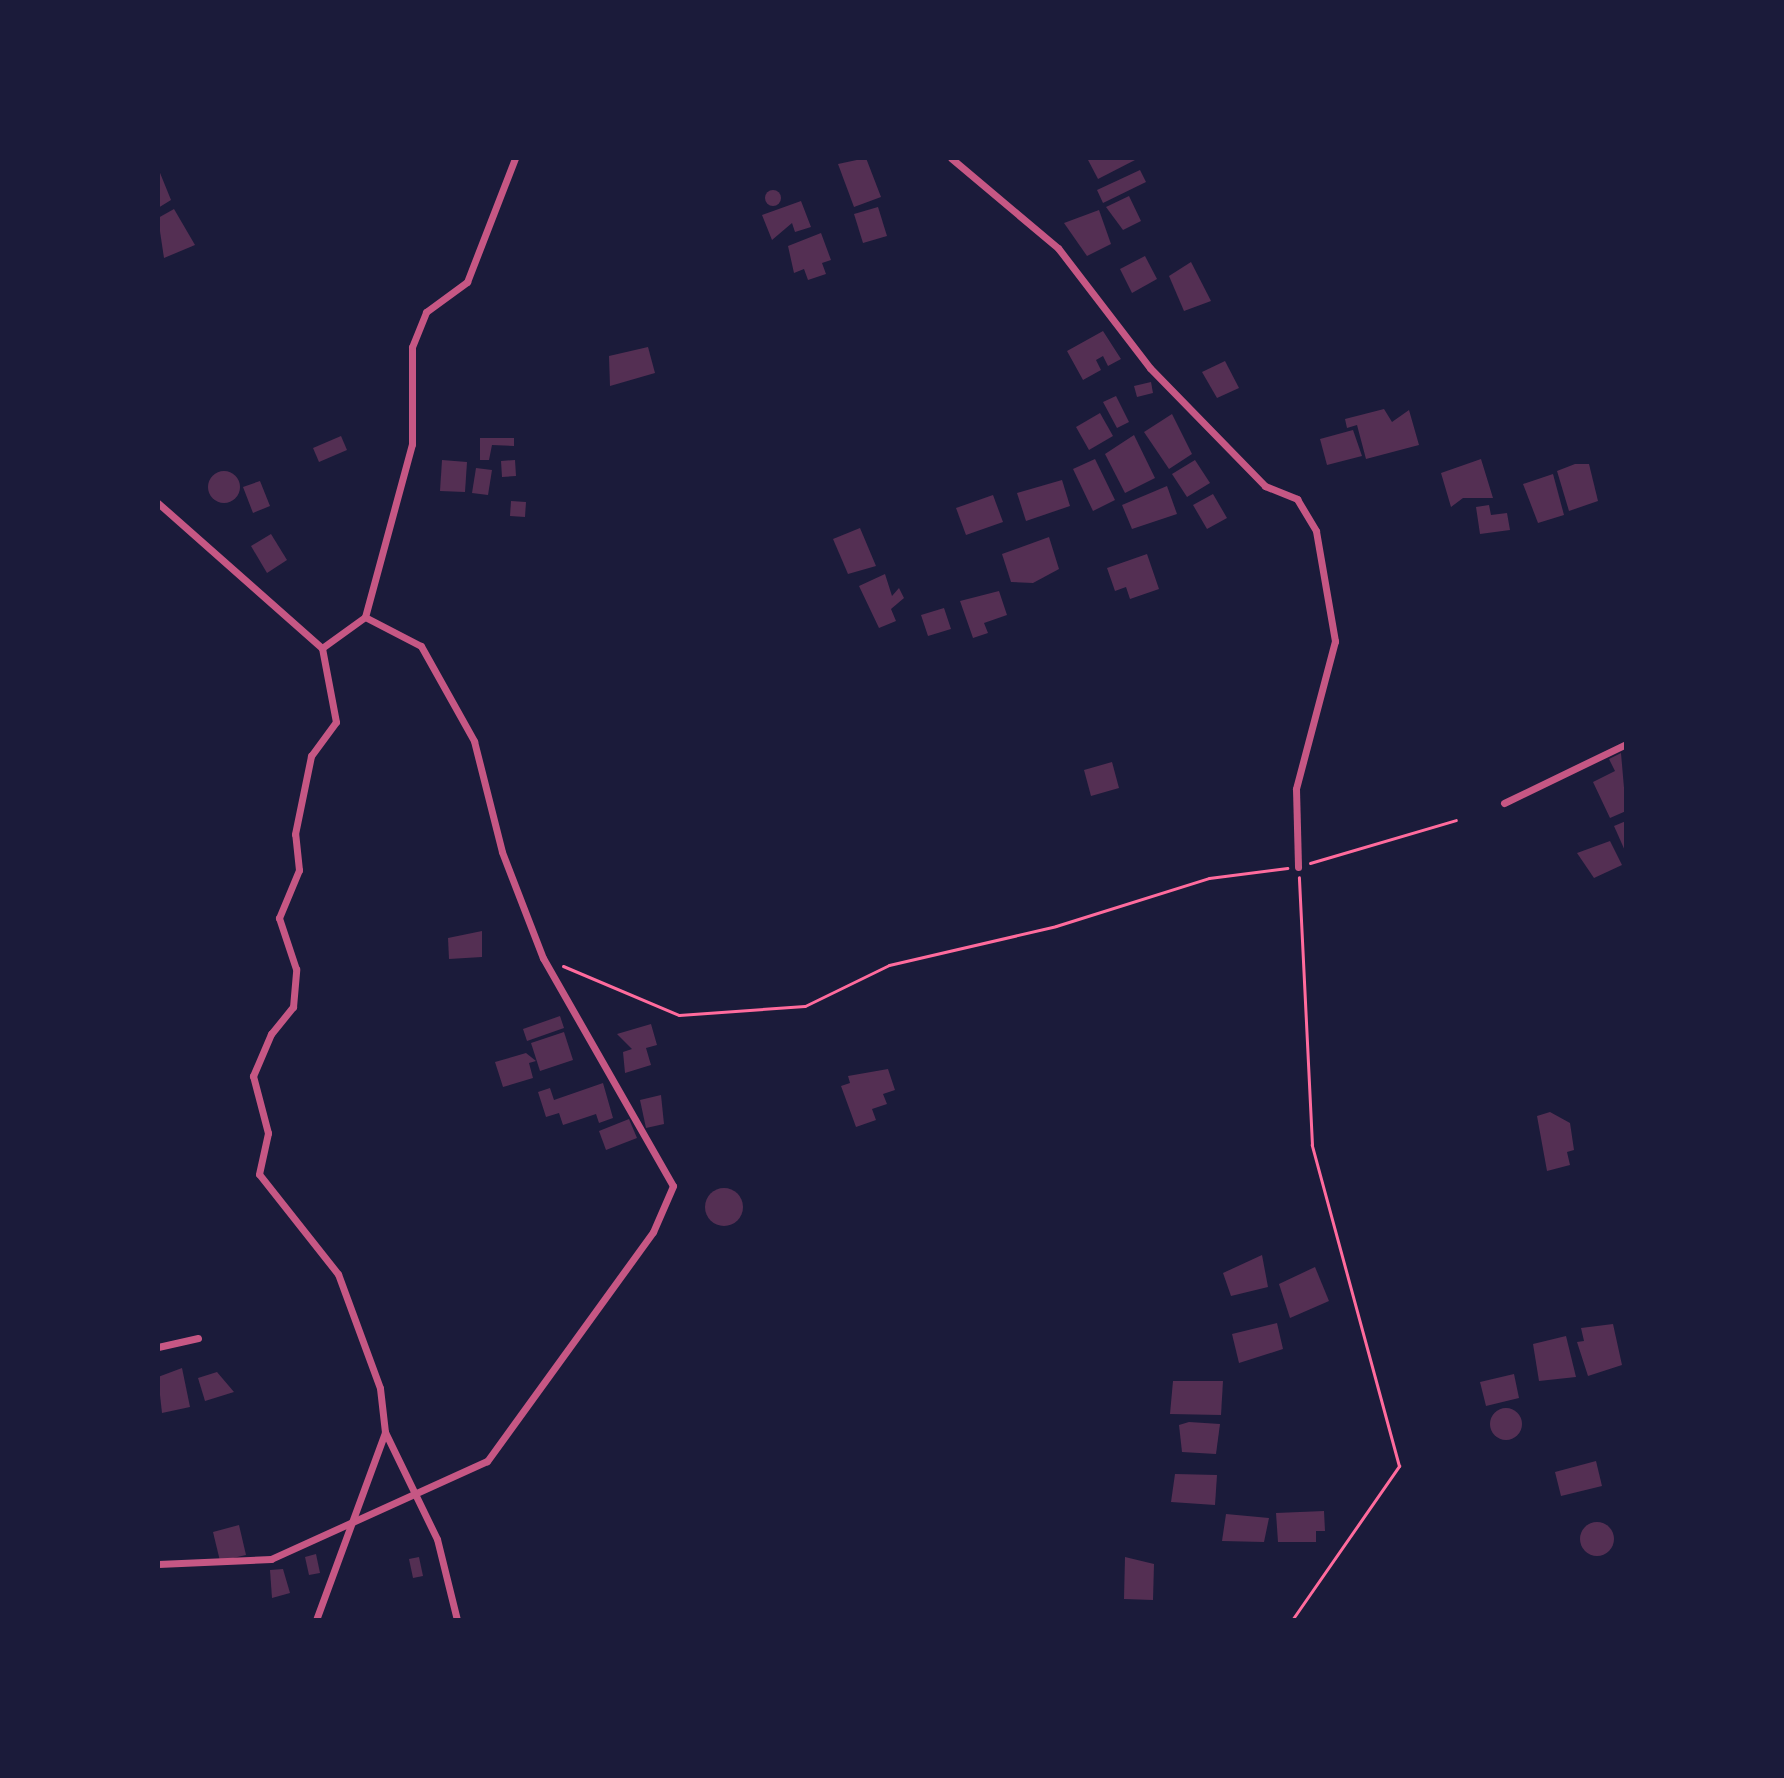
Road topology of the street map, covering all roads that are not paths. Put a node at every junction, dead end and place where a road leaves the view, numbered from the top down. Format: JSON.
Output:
{"nodes":[{"id":1,"x":515,"y":158,"type":"edge"},
{"id":2,"x":951,"y":158,"type":"edge"},
{"id":3,"x":158,"y":503,"type":"edge"},
{"id":4,"x":365,"y":617,"type":"junction"},
{"id":5,"x":322,"y":648,"type":"junction"},
{"id":6,"x":1626,"y":744,"type":"edge"},
{"id":7,"x":1504,"y":803,"type":"dead end"},
{"id":8,"x":1298,"y":867,"type":"road end"},
{"id":9,"x":198,"y":1338,"type":"dead end"},
{"id":10,"x":158,"y":1347,"type":"edge"},
{"id":11,"x":385,"y":1432,"type":"junction"},
{"id":12,"x":415,"y":1499,"type":"junction"},
{"id":13,"x":355,"y":1520,"type":"junction"},
{"id":14,"x":158,"y":1564,"type":"edge"},
{"id":15,"x":316,"y":1620,"type":"edge"},
{"id":16,"x":457,"y":1620,"type":"edge"}],
"edges":[{"from":1,"to":4,"type":"street"},
{"from":2,"to":8,"type":"street"},
{"from":3,"to":5,"type":"street"},
{"from":4,"to":5,"type":"street"},
{"from":4,"to":12,"type":"street"},
{"from":5,"to":11,"type":"street"},
{"from":6,"to":7,"type":"street"},
{"from":9,"to":10,"type":"street"},
{"from":11,"to":12,"type":"street"},
{"from":11,"to":13,"type":"street"},
{"from":12,"to":13,"type":"street"},
{"from":12,"to":16,"type":"street"},
{"from":13,"to":14,"type":"street"},
{"from":13,"to":15,"type":"street"}]}
